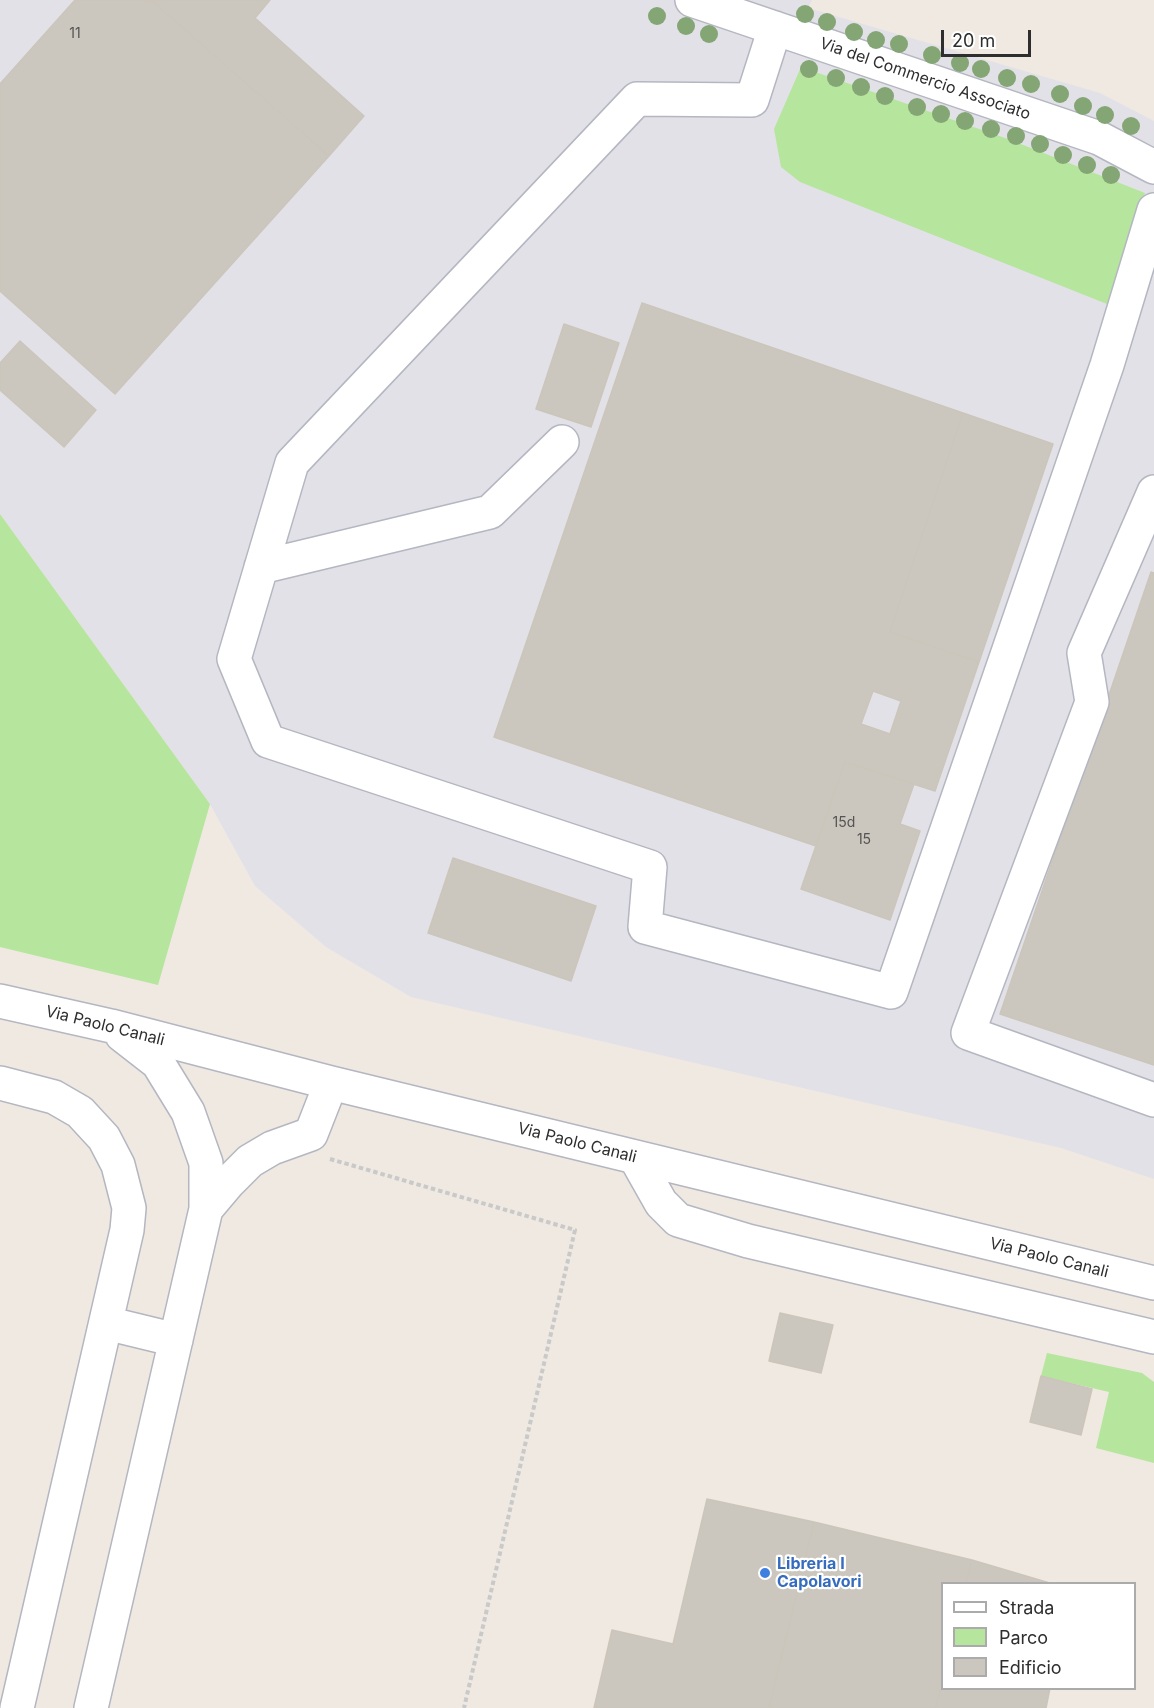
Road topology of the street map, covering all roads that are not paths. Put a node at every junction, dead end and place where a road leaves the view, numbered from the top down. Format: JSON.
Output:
{"nodes":[{"id":1,"x":692,"y":0,"type":"edge"},
{"id":2,"x":775,"y":28,"type":"junction"},
{"id":3,"x":1154,"y":167,"type":"edge"},
{"id":4,"x":1154,"y":210,"type":"edge"},
{"id":5,"x":562,"y":442,"type":"dead end"},
{"id":6,"x":1154,"y":492,"type":"edge"},
{"id":7,"x":261,"y":567,"type":"junction"},
{"id":8,"x":0,"y":1001,"type":"edge"},
{"id":9,"x":111,"y":1026,"type":"junction"},
{"id":10,"x":0,"y":1083,"type":"edge"},
{"id":11,"x":331,"y":1083,"type":"junction"},
{"id":12,"x":1154,"y":1100,"type":"edge"},
{"id":13,"x":635,"y":1157,"type":"junction"},
{"id":14,"x":206,"y":1209,"type":"junction"},
{"id":15,"x":1154,"y":1283,"type":"edge"},
{"id":16,"x":106,"y":1323,"type":"junction"},
{"id":17,"x":1154,"y":1337,"type":"edge"},
{"id":18,"x":176,"y":1340,"type":"junction"},
{"id":19,"x":17,"y":1708,"type":"edge"},
{"id":20,"x":91,"y":1708,"type":"edge"}],
"edges":[{"from":1,"to":2,"type":"street","name":"Via del Commercio Associato"},
{"from":2,"to":3,"type":"street","name":"Via del Commercio Associato"},
{"from":2,"to":7,"type":"street"},
{"from":4,"to":7,"type":"street"},
{"from":5,"to":7,"type":"street"},
{"from":6,"to":12,"type":"street"},
{"from":8,"to":9,"type":"street","name":"Via Paolo Canali"},
{"from":9,"to":11,"type":"street","name":"Via Paolo Canali"},
{"from":9,"to":14,"type":"street"},
{"from":10,"to":16,"type":"street"},
{"from":11,"to":13,"type":"street","name":"Via Paolo Canali"},
{"from":11,"to":14,"type":"street"},
{"from":13,"to":15,"type":"street","name":"Via Paolo Canali"},
{"from":13,"to":17,"type":"street"},
{"from":14,"to":18,"type":"street"},
{"from":16,"to":18,"type":"street"},
{"from":16,"to":19,"type":"street"},
{"from":18,"to":20,"type":"street"}]}
